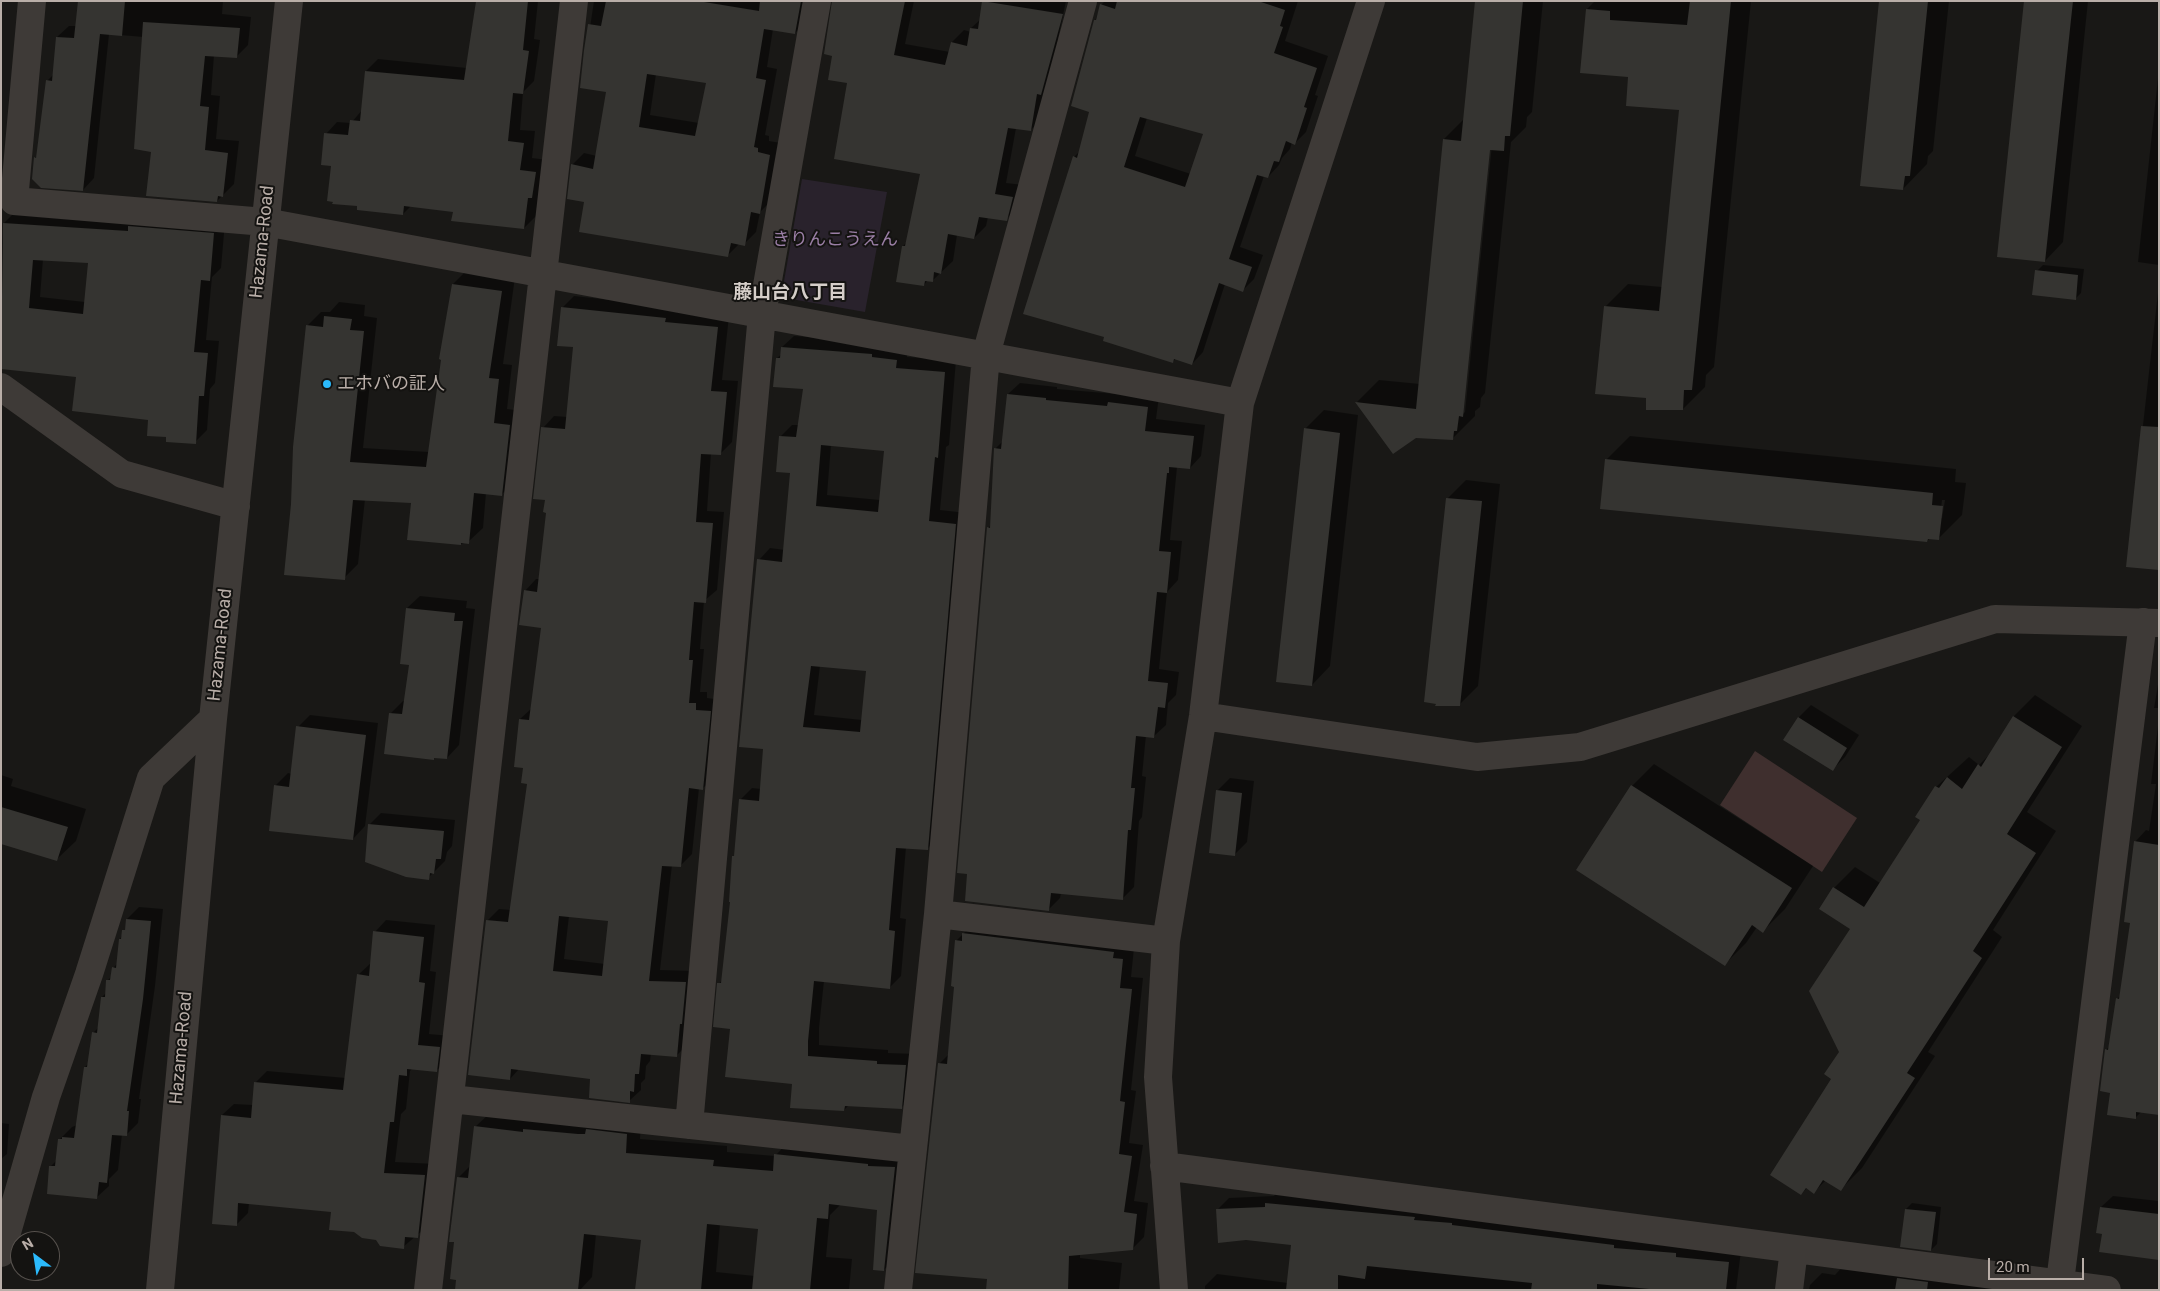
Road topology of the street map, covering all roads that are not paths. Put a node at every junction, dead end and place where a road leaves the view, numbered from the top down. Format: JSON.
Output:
{"nodes":[{"id":1,"x":32,"y":1,"type":"edge"},
{"id":2,"x":289,"y":1,"type":"edge"},
{"id":3,"x":574,"y":1,"type":"edge"},
{"id":4,"x":817,"y":1,"type":"edge"},
{"id":5,"x":1083,"y":1,"type":"edge"},
{"id":6,"x":1372,"y":1,"type":"edge"},
{"id":7,"x":7,"y":200,"type":"edge"},
{"id":8,"x":265,"y":222,"type":"junction"},
{"id":9,"x":542,"y":274,"type":"junction"},
{"id":10,"x":762,"y":314,"type":"junction"},
{"id":11,"x":986,"y":355,"type":"junction"},
{"id":12,"x":1,"y":386,"type":"edge"},
{"id":13,"x":1240,"y":403,"type":"junction"},
{"id":14,"x":236,"y":506,"type":"junction"},
{"id":15,"x":2151,"y":622,"type":"edge"},
{"id":16,"x":1203,"y":716,"type":"junction"},
{"id":17,"x":214,"y":719,"type":"junction"},
{"id":18,"x":938,"y":914,"type":"junction"},
{"id":19,"x":1166,"y":941,"type":"junction"},
{"id":20,"x":451,"y":1099,"type":"junction"},
{"id":21,"x":689,"y":1125,"type":"junction"},
{"id":22,"x":912,"y":1149,"type":"junction"},
{"id":23,"x":1164,"y":1166,"type":"junction"},
{"id":24,"x":1794,"y":1249,"type":"junction"},
{"id":25,"x":1,"y":1253,"type":"edge"},
{"id":26,"x":2060,"y":1287,"type":"edge"},
{"id":27,"x":160,"y":1290,"type":"edge"},
{"id":28,"x":428,"y":1290,"type":"edge"},
{"id":29,"x":898,"y":1290,"type":"edge"},
{"id":30,"x":1174,"y":1290,"type":"edge"},
{"id":31,"x":1789,"y":1290,"type":"edge"},
{"id":32,"x":2107,"y":1290,"type":"edge"}],
"edges":[{"from":1,"to":7,"type":"street"},
{"from":2,"to":8,"type":"street","name":"Hazama-Road"},
{"from":3,"to":9,"type":"street"},
{"from":4,"to":10,"type":"street"},
{"from":5,"to":11,"type":"street"},
{"from":6,"to":13,"type":"street"},
{"from":7,"to":8,"type":"street"},
{"from":8,"to":9,"type":"street"},
{"from":8,"to":14,"type":"street","name":"Hazama-Road"},
{"from":9,"to":10,"type":"street"},
{"from":9,"to":20,"type":"street"},
{"from":10,"to":11,"type":"street"},
{"from":10,"to":21,"type":"street"},
{"from":11,"to":13,"type":"street"},
{"from":11,"to":18,"type":"street"},
{"from":12,"to":14,"type":"street"},
{"from":13,"to":16,"type":"street"},
{"from":14,"to":17,"type":"street","name":"Hazama-Road"},
{"from":15,"to":16,"type":"street"},
{"from":15,"to":26,"type":"street"},
{"from":16,"to":19,"type":"street"},
{"from":17,"to":25,"type":"street"},
{"from":17,"to":27,"type":"street","name":"Hazama-Road"},
{"from":18,"to":19,"type":"street"},
{"from":18,"to":22,"type":"street"},
{"from":19,"to":23,"type":"street"},
{"from":20,"to":21,"type":"street"},
{"from":20,"to":28,"type":"street"},
{"from":21,"to":22,"type":"street"},
{"from":22,"to":29,"type":"street"},
{"from":23,"to":24,"type":"street"},
{"from":23,"to":30,"type":"street"},
{"from":24,"to":26,"type":"street"},
{"from":24,"to":31,"type":"street"},
{"from":26,"to":32,"type":"street"}]}
